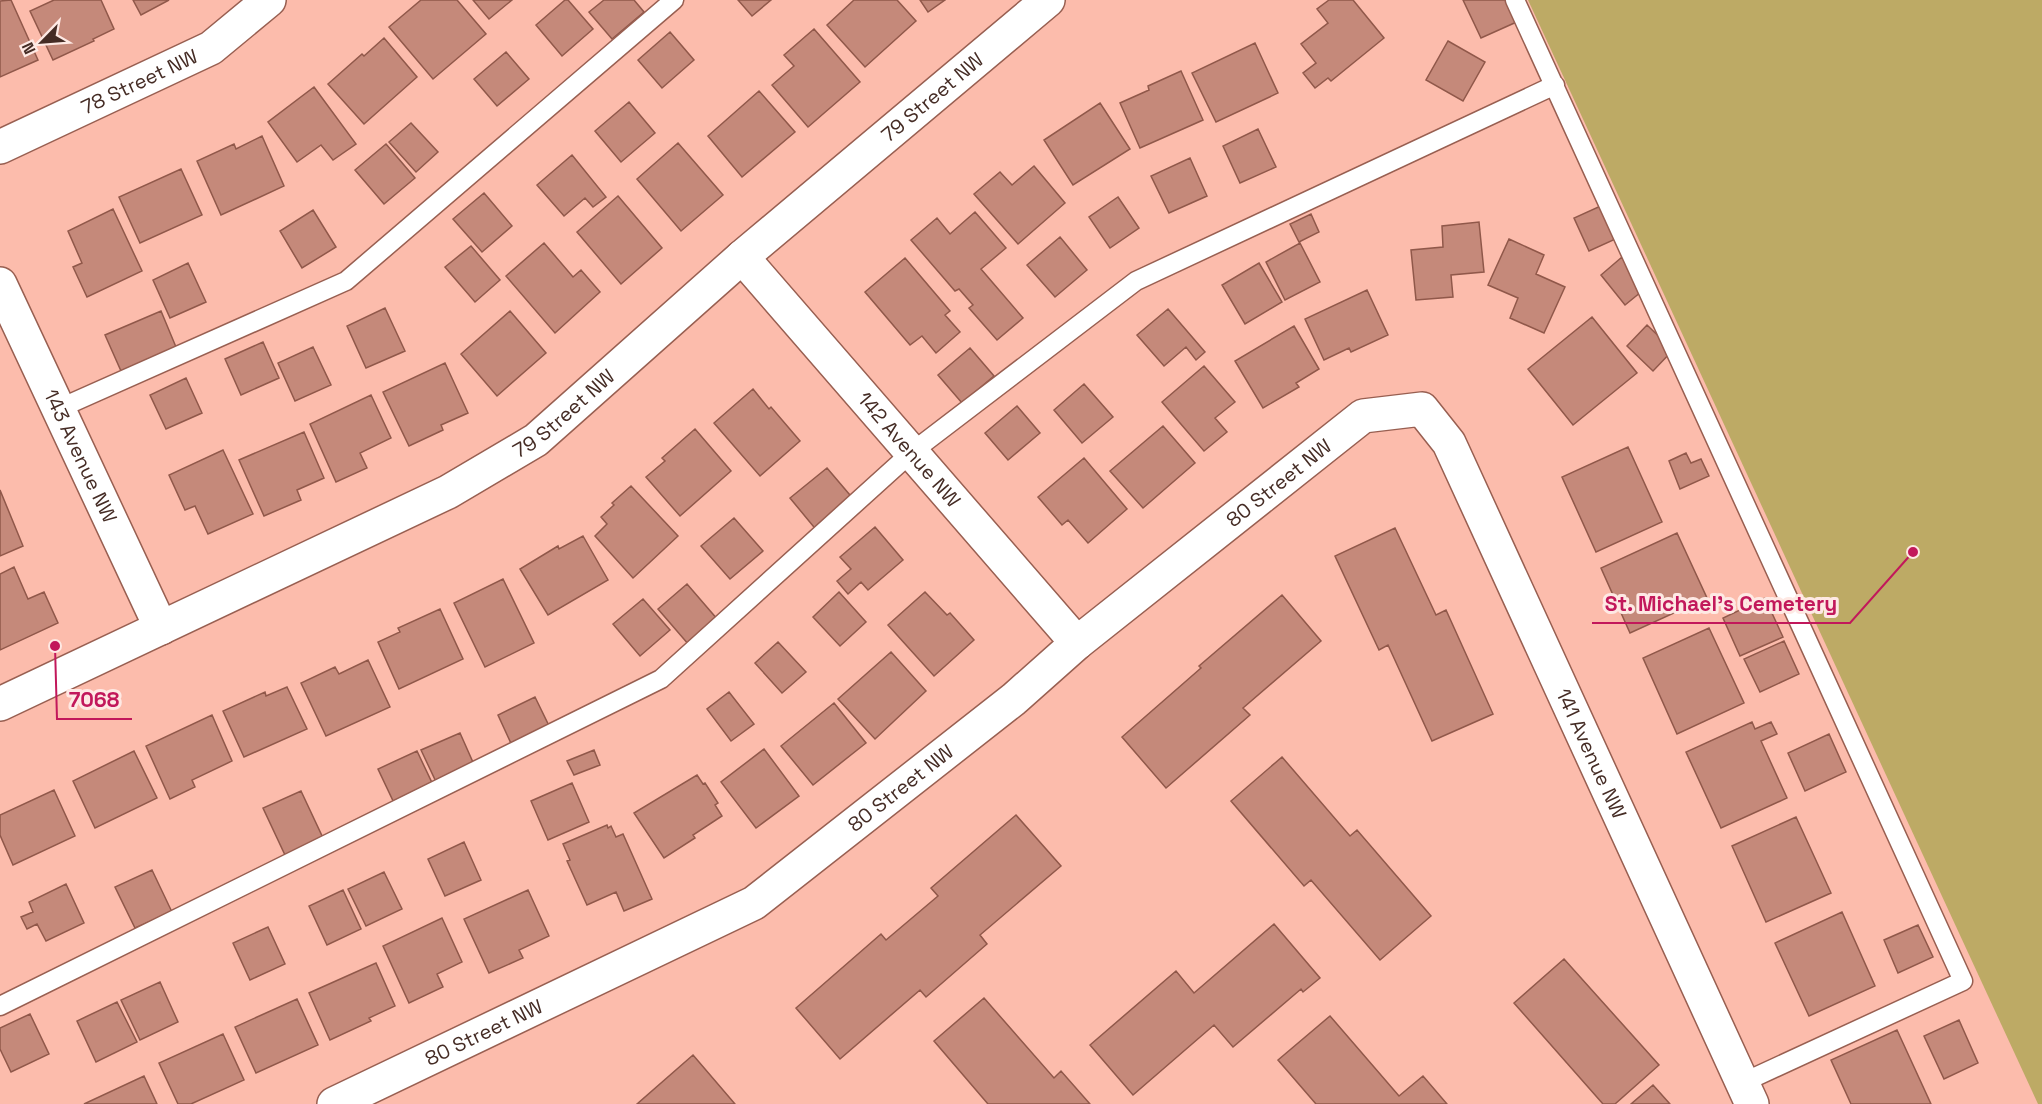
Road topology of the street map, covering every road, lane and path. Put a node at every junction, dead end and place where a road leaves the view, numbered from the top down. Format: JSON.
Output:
{"nodes":[{"id":1,"x":269,"y":0,"type":"edge"},
{"id":2,"x":674,"y":0,"type":"edge"},
{"id":3,"x":1048,"y":0,"type":"edge"},
{"id":4,"x":1515,"y":0,"type":"edge"},
{"id":5,"x":1555,"y":85,"type":"junction"},
{"id":6,"x":0,"y":147,"type":"edge"},
{"id":7,"x":742,"y":257,"type":"junction"},
{"id":8,"x":0,"y":284,"type":"edge"},
{"id":9,"x":58,"y":409,"type":"junction"},
{"id":10,"x":1422,"y":409,"type":"joint"},
{"id":11,"x":912,"y":452,"type":"junction"},
{"id":12,"x":161,"y":628,"type":"junction"},
{"id":13,"x":1077,"y":643,"type":"junction"},
{"id":14,"x":0,"y":704,"type":"edge"},
{"id":15,"x":0,"y":1006,"type":"edge"},
{"id":16,"x":1747,"y":1093,"type":"edge"},
{"id":17,"x":334,"y":1104,"type":"edge"}],
"edges":[{"from":1,"to":6,"type":"street","name":"78 Street NW"},
{"from":2,"to":9,"type":"lane"},
{"from":3,"to":7,"type":"street","name":"79 Street NW"},
{"from":4,"to":5,"type":"lane"},
{"from":5,"to":11,"type":"lane"},
{"from":5,"to":16,"type":"lane"},
{"from":7,"to":11,"type":"street","name":"142 Avenue NW"},
{"from":7,"to":12,"type":"street","name":"79 Street NW"},
{"from":8,"to":9,"type":"street","name":"143 Avenue NW"},
{"from":9,"to":12,"type":"street","name":"143 Avenue NW"},
{"from":10,"to":13,"type":"street","name":"80 Street NW"},
{"from":10,"to":16,"type":"street","name":"141 Avenue NW"},
{"from":11,"to":13,"type":"street","name":"142 Avenue NW"},
{"from":11,"to":15,"type":"lane"},
{"from":12,"to":14,"type":"street","name":"79 Street NW"},
{"from":13,"to":17,"type":"street","name":"80 Street NW"}]}
